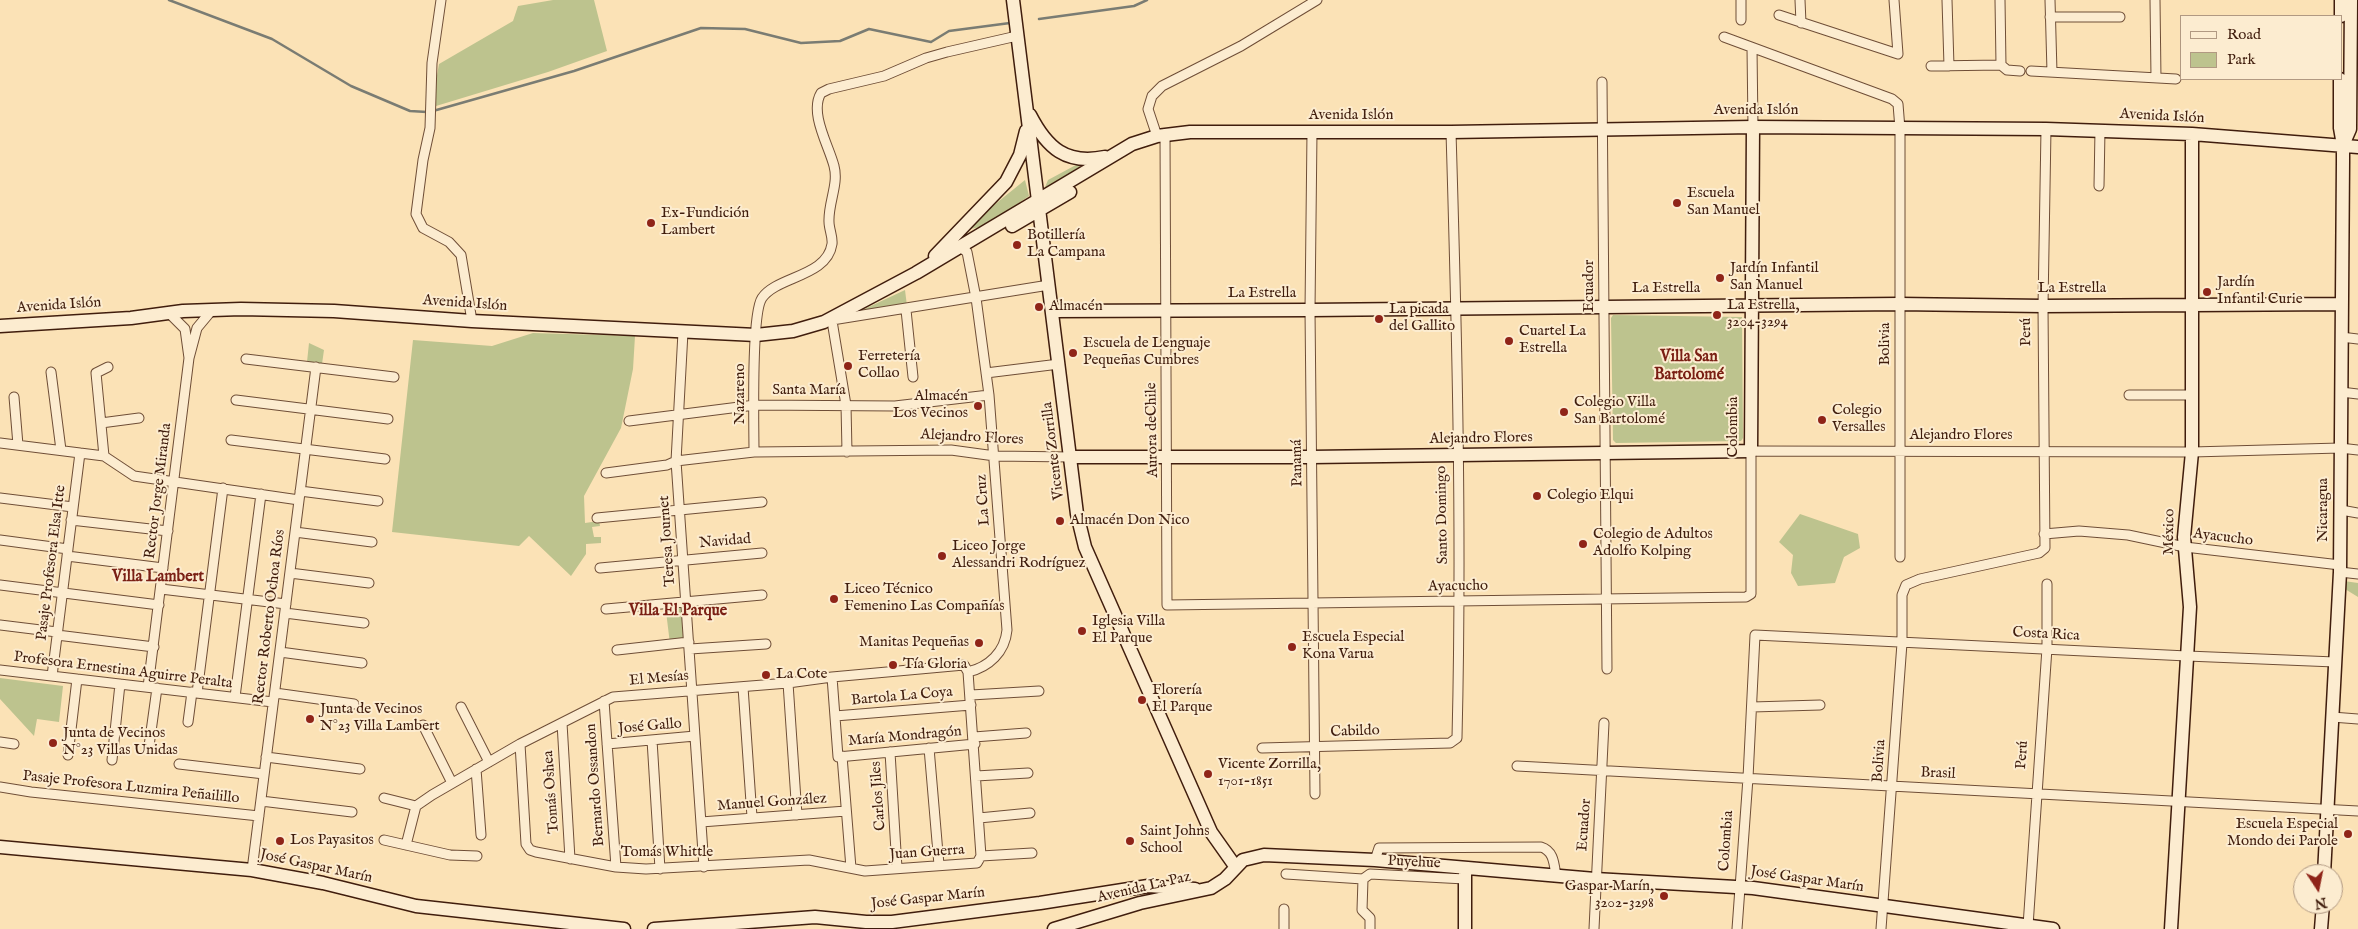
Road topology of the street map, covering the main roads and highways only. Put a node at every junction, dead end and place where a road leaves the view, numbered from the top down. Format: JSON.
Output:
{"nodes":[{"id":1,"x":1013,"y":0,"type":"edge"},
{"id":2,"x":2341,"y":0,"type":"edge"},
{"id":3,"x":2351,"y":0,"type":"edge"},
{"id":4,"x":2341,"y":15,"type":"edge"},
{"id":5,"x":2340,"y":80,"type":"edge"},
{"id":6,"x":1026,"y":110,"type":"junction"},
{"id":7,"x":1752,"y":127,"type":"junction"},
{"id":8,"x":2192,"y":134,"type":"junction"},
{"id":9,"x":1159,"y":136,"type":"junction"},
{"id":10,"x":2343,"y":145,"type":"junction"},
{"id":11,"x":2358,"y":148,"type":"edge"},
{"id":12,"x":1112,"y":155,"type":"junction"},
{"id":13,"x":1040,"y":206,"type":"junction"},
{"id":14,"x":916,"y":273,"type":"junction"},
{"id":15,"x":2341,"y":304,"type":"junction"},
{"id":16,"x":1751,"y":305,"type":"junction"},
{"id":17,"x":2191,"y":305,"type":"junction"},
{"id":18,"x":1052,"y":311,"type":"junction"},
{"id":19,"x":0,"y":326,"type":"edge"},
{"id":20,"x":1750,"y":451,"type":"joint"},
{"id":21,"x":1072,"y":456,"type":"junction"},
{"id":22,"x":0,"y":847,"type":"edge"},
{"id":23,"x":2325,"y":864,"type":"edge"},
{"id":24,"x":1235,"y":866,"type":"junction"},
{"id":25,"x":1465,"y":874,"type":"junction"},
{"id":26,"x":1204,"y":891,"type":"junction"},
{"id":27,"x":2322,"y":914,"type":"edge"},
{"id":28,"x":2028,"y":927,"type":"edge"},
{"id":29,"x":624,"y":929,"type":"edge"},
{"id":30,"x":654,"y":929,"type":"edge"},
{"id":31,"x":1054,"y":929,"type":"edge"},
{"id":32,"x":1465,"y":929,"type":"edge"},
{"id":33,"x":2053,"y":929,"type":"edge"},
{"id":34,"x":2171,"y":929,"type":"edge"},
{"id":35,"x":2321,"y":929,"type":"edge"}],
"edges":[{"from":1,"to":6,"type":"main road","name":"Vicente Zorrilla"},
{"from":2,"to":4,"type":"main road"},
{"from":3,"to":10,"type":"main road"},
{"from":5,"to":10,"type":"main road"},
{"from":6,"to":12,"type":"main road"},
{"from":6,"to":13,"type":"main road","name":"Vicente Zorrilla"},
{"from":6,"to":14,"type":"main road"},
{"from":7,"to":8,"type":"main road","name":"Avenida Islón"},
{"from":7,"to":9,"type":"main road","name":"Avenida Islón"},
{"from":7,"to":16,"type":"main road","name":"Colombia"},
{"from":8,"to":10,"type":"main road","name":"Avenida Islón"},
{"from":8,"to":17,"type":"main road","name":"México"},
{"from":9,"to":12,"type":"main road","name":"Avenida Islón"},
{"from":9,"to":13,"type":"main road","name":"Avenida Islón"},
{"from":10,"to":11,"type":"main road","name":"Avenida Islón"},
{"from":10,"to":15,"type":"main road","name":"Nicaragua"},
{"from":12,"to":13,"type":"main road","name":"Avenida Islón"},
{"from":13,"to":14,"type":"main road","name":"Avenida Islón"},
{"from":13,"to":18,"type":"main road","name":"Vicente Zorrilla"},
{"from":14,"to":19,"type":"main road","name":"Avenida Islón"},
{"from":15,"to":17,"type":"main road","name":"La Estrella"},
{"from":15,"to":23,"type":"main road","name":"Nicaragua"},
{"from":16,"to":17,"type":"main road","name":"La Estrella"},
{"from":16,"to":18,"type":"main road","name":"La Estrella"},
{"from":16,"to":20,"type":"main road","name":"Colombia"},
{"from":17,"to":34,"type":"main road","name":"México"},
{"from":18,"to":21,"type":"main road","name":"Vicente Zorrilla"},
{"from":20,"to":21,"type":"main road","name":"Alejandro Flores"},
{"from":21,"to":24,"type":"main road","name":"Vicente Zorrilla"},
{"from":22,"to":29,"type":"main road","name":"José Gaspar Marín"},
{"from":24,"to":25,"type":"main road","name":"José Gaspar Marín"},
{"from":24,"to":26,"type":"main road","name":"Avenida La Paz"},
{"from":25,"to":28,"type":"main road","name":"José Gaspar Marín"},
{"from":25,"to":32,"type":"main road"},
{"from":26,"to":30,"type":"main road","name":"José Gaspar Marín"},
{"from":26,"to":31,"type":"main road","name":"Avenida La Paz"},
{"from":27,"to":35,"type":"main road"},
{"from":28,"to":33,"type":"main road","name":"José Gaspar Marín"}]}
